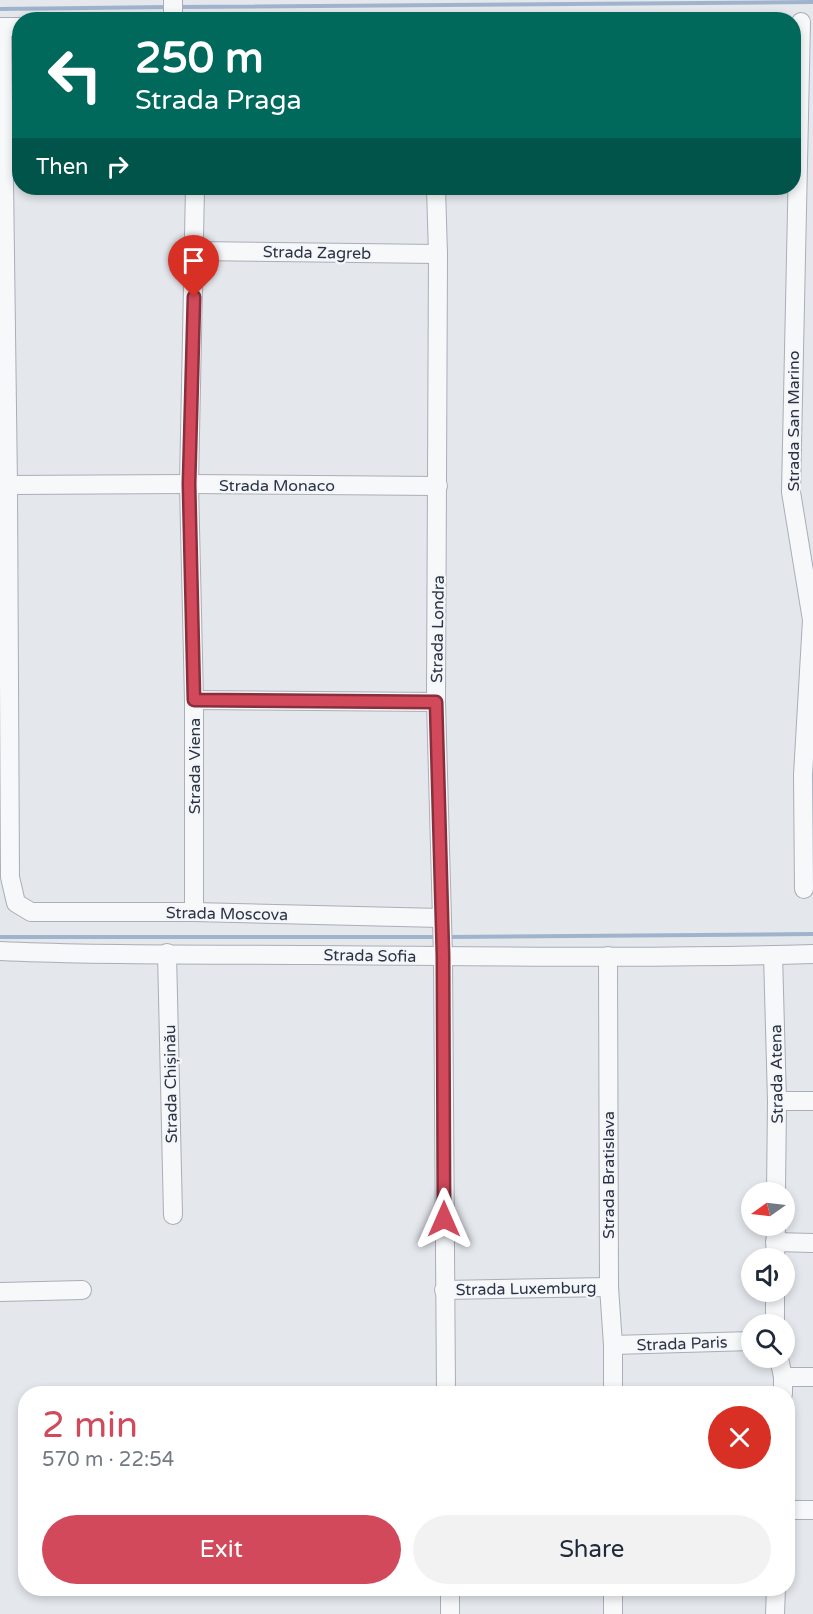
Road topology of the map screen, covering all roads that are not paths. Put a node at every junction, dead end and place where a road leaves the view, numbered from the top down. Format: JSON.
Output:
{"nodes":[{"id":1,"x":803,"y":22,"type":"edge"},
{"id":2,"x":7,"y":27,"type":"edge"},
{"id":3,"x":806,"y":147,"type":"edge"},
{"id":4,"x":195,"y":195,"type":"edge"},
{"id":5,"x":436,"y":195,"type":"edge"},
{"id":6,"x":195,"y":251,"type":"junction"},
{"id":7,"x":438,"y":254,"type":"junction"},
{"id":8,"x":804,"y":272,"type":"edge"},
{"id":9,"x":189,"y":484,"type":"junction"},
{"id":10,"x":8,"y":485,"type":"junction"},
{"id":11,"x":438,"y":486,"type":"junction"},
{"id":12,"x":810,"y":698,"type":"edge"},
{"id":13,"x":194,"y":700,"type":"junction"},
{"id":14,"x":436,"y":702,"type":"junction"},
{"id":15,"x":808,"y":795,"type":"edge"},
{"id":16,"x":804,"y":890,"type":"dead end"},
{"id":17,"x":194,"y":912,"type":"junction"},
{"id":18,"x":442,"y":937,"type":"junction"},
{"id":19,"x":0,"y":951,"type":"edge"},
{"id":20,"x":166,"y":953,"type":"junction"},
{"id":21,"x":813,"y":954,"type":"edge"},
{"id":22,"x":773,"y":955,"type":"junction"},
{"id":23,"x":608,"y":956,"type":"junction"},
{"id":24,"x":777,"y":1101,"type":"junction"},
{"id":25,"x":813,"y":1101,"type":"edge"},
{"id":26,"x":776,"y":1182,"type":"edge"},
{"id":27,"x":173,"y":1215,"type":"dead end"},
{"id":28,"x":775,"y":1242,"type":"edge"},
{"id":29,"x":813,"y":1243,"type":"edge"},
{"id":30,"x":609,"y":1287,"type":"junction"},
{"id":31,"x":82,"y":1290,"type":"dead end"},
{"id":32,"x":444,"y":1290,"type":"junction"},
{"id":33,"x":0,"y":1292,"type":"edge"},
{"id":34,"x":741,"y":1341,"type":"edge"},
{"id":35,"x":613,"y":1345,"type":"junction"},
{"id":36,"x":780,"y":1368,"type":"edge"},
{"id":37,"x":813,"y":1377,"type":"edge"},
{"id":38,"x":783,"y":1385,"type":"edge"},
{"id":39,"x":446,"y":1386,"type":"edge"},
{"id":40,"x":613,"y":1386,"type":"edge"},
{"id":41,"x":795,"y":1510,"type":"edge"},
{"id":42,"x":813,"y":1510,"type":"edge"},
{"id":43,"x":450,"y":1596,"type":"edge"},
{"id":44,"x":613,"y":1596,"type":"edge"},
{"id":45,"x":776,"y":1596,"type":"edge"},
{"id":46,"x":450,"y":1614,"type":"edge"},
{"id":47,"x":614,"y":1614,"type":"edge"},
{"id":48,"x":775,"y":1614,"type":"edge"}],
"edges":[{"from":1,"to":3,"type":"street","name":"Strada San Marino"},
{"from":2,"to":10,"type":"street"},
{"from":3,"to":8,"type":"street","name":"Strada San Marino"},
{"from":4,"to":6,"type":"street","name":"Strada Viena"},
{"from":5,"to":7,"type":"street","name":"Strada Londra"},
{"from":6,"to":7,"type":"street","name":"Strada Zagreb"},
{"from":6,"to":9,"type":"street","name":"Strada Viena"},
{"from":7,"to":11,"type":"street","name":"Strada Londra"},
{"from":8,"to":12,"type":"street","name":"Strada San Marino"},
{"from":9,"to":10,"type":"street","name":"Strada Monaco"},
{"from":9,"to":11,"type":"street","name":"Strada Monaco"},
{"from":9,"to":13,"type":"street","name":"Strada Viena"},
{"from":10,"to":17,"type":"street","name":"Strada Moscova"},
{"from":11,"to":14,"type":"street","name":"Strada Londra"},
{"from":12,"to":15,"type":"street","name":"Strada San Marino"},
{"from":13,"to":14,"type":"street"},
{"from":13,"to":17,"type":"street","name":"Strada Viena"},
{"from":14,"to":18,"type":"street","name":"Strada Londra"},
{"from":15,"to":16,"type":"street","name":"Strada San Marino"},
{"from":17,"to":18,"type":"street","name":"Strada Moscova"},
{"from":18,"to":20,"type":"street","name":"Strada Sofia"},
{"from":18,"to":23,"type":"street","name":"Strada Sofia"},
{"from":18,"to":32,"type":"street","name":"Strada Londra"},
{"from":19,"to":20,"type":"street","name":"Strada Sofia"},
{"from":20,"to":27,"type":"street","name":"Strada Chișinău"},
{"from":21,"to":22,"type":"street","name":"Strada Sofia"},
{"from":22,"to":23,"type":"street","name":"Strada Sofia"},
{"from":22,"to":24,"type":"street","name":"Strada Atena"},
{"from":23,"to":30,"type":"street","name":"Strada Bratislava"},
{"from":24,"to":25,"type":"street"},
{"from":24,"to":26,"type":"street","name":"Strada Atena"},
{"from":28,"to":29,"type":"street"},
{"from":30,"to":32,"type":"street","name":"Strada Luxemburg"},
{"from":30,"to":35,"type":"street","name":"Strada Bratislava"},
{"from":31,"to":33,"type":"street"},
{"from":32,"to":39,"type":"street","name":"Strada Londra"},
{"from":34,"to":35,"type":"street","name":"Strada Paris"},
{"from":35,"to":40,"type":"street","name":"Strada Bratislava"},
{"from":36,"to":38,"type":"street"},
{"from":37,"to":38,"type":"street"},
{"from":41,"to":42,"type":"street"},
{"from":43,"to":46,"type":"street"},
{"from":44,"to":47,"type":"street"},
{"from":45,"to":48,"type":"street"}]}
